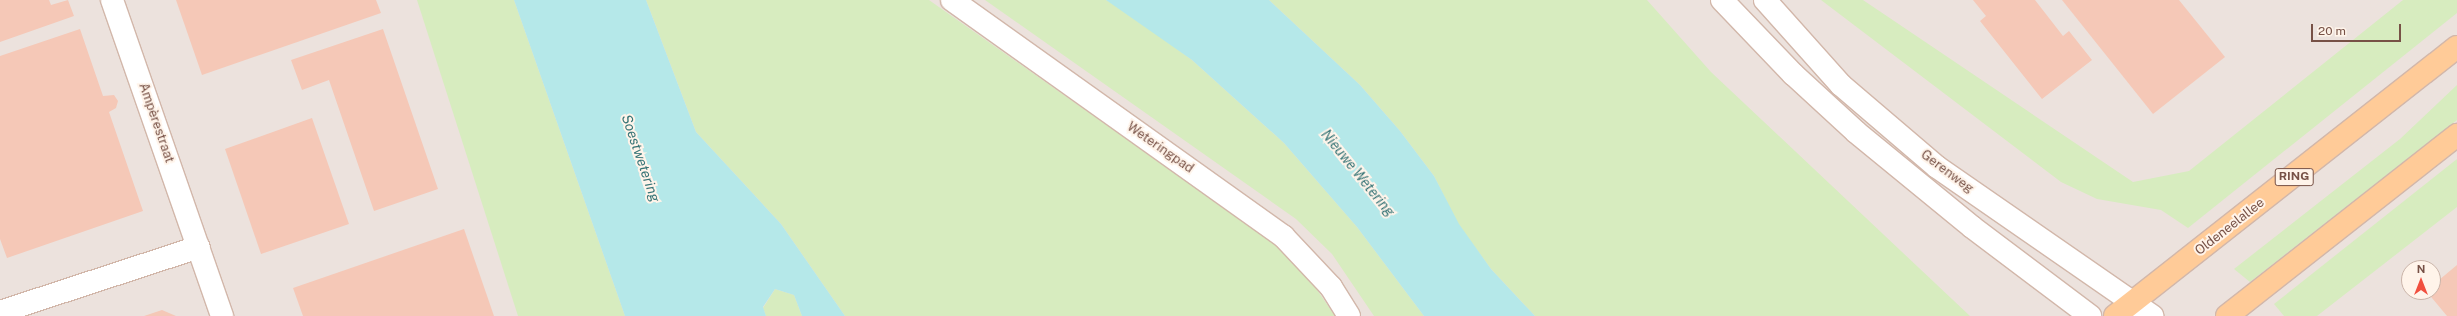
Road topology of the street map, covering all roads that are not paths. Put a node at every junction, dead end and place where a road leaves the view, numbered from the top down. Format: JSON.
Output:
{"nodes":[{"id":1,"x":112,"y":0,"type":"edge"},
{"id":2,"x":952,"y":0,"type":"edge"},
{"id":3,"x":1722,"y":0,"type":"edge"},
{"id":4,"x":1765,"y":0,"type":"edge"},
{"id":5,"x":2457,"y":47,"type":"edge"},
{"id":6,"x":2457,"y":135,"type":"edge"},
{"id":7,"x":199,"y":247,"type":"junction"},
{"id":8,"x":2132,"y":302,"type":"junction"},
{"id":9,"x":0,"y":312,"type":"edge"},
{"id":10,"x":222,"y":316,"type":"edge"},
{"id":11,"x":1349,"y":316,"type":"edge"},
{"id":12,"x":2090,"y":316,"type":"edge"},
{"id":13,"x":2115,"y":316,"type":"edge"},
{"id":14,"x":2152,"y":316,"type":"edge"},
{"id":15,"x":2228,"y":316,"type":"edge"}],
"edges":[{"from":1,"to":7,"type":"street","name":"Ampèrestraat"},
{"from":2,"to":11,"type":"street","name":"Weteringpad"},
{"from":3,"to":12,"type":"street","name":"Gerenweg"},
{"from":4,"to":8,"type":"street","name":"Gerenweg"},
{"from":5,"to":8,"type":"main road","name":"Oldeneelallee","number":"RING"},
{"from":6,"to":15,"type":"main road"},
{"from":7,"to":9,"type":"street"},
{"from":7,"to":10,"type":"street","name":"Ampèrestraat"},
{"from":8,"to":13,"type":"main road","name":"Oldeneelallee","number":"RING"},
{"from":8,"to":14,"type":"street","name":"Gerenweg"}]}
